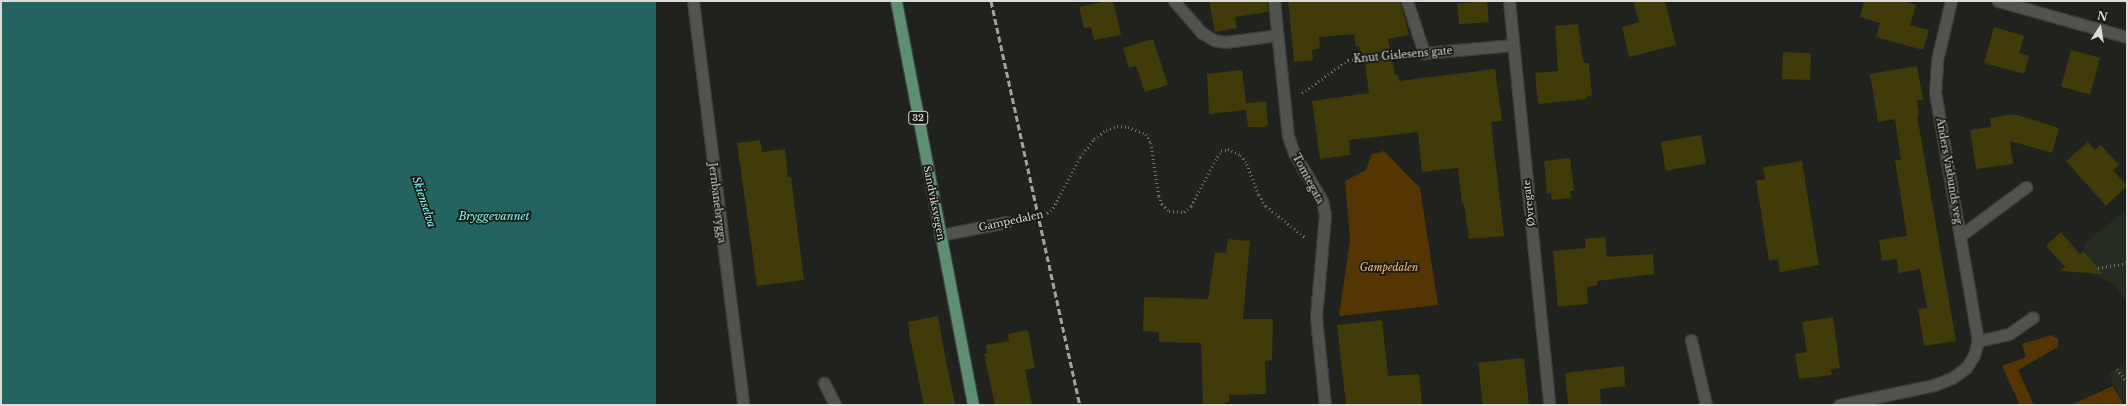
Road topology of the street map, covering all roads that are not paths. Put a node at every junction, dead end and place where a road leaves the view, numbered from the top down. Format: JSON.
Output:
{"nodes":[{"id":1,"x":693,"y":1,"type":"edge"},
{"id":2,"x":896,"y":1,"type":"edge"},
{"id":3,"x":1174,"y":1,"type":"edge"},
{"id":4,"x":1274,"y":1,"type":"edge"},
{"id":5,"x":1407,"y":1,"type":"edge"},
{"id":6,"x":1509,"y":1,"type":"edge"},
{"id":7,"x":1951,"y":1,"type":"edge"},
{"id":8,"x":1998,"y":1,"type":"edge"},
{"id":9,"x":1278,"y":35,"type":"junction"},
{"id":10,"x":2127,"y":37,"type":"edge"},
{"id":11,"x":1513,"y":45,"type":"junction"},
{"id":12,"x":2026,"y":187,"type":"dead end"},
{"id":13,"x":1006,"y":222,"type":"road end"},
{"id":14,"x":940,"y":235,"type":"junction"},
{"id":15,"x":1961,"y":235,"type":"junction"},
{"id":16,"x":2033,"y":317,"type":"dead end"},
{"id":17,"x":1691,"y":340,"type":"dead end"},
{"id":18,"x":1978,"y":341,"type":"junction"},
{"id":19,"x":824,"y":383,"type":"dead end"},
{"id":20,"x":743,"y":405,"type":"edge"},
{"id":21,"x":835,"y":405,"type":"edge"},
{"id":22,"x":973,"y":405,"type":"edge"},
{"id":23,"x":1325,"y":405,"type":"edge"},
{"id":24,"x":1549,"y":405,"type":"edge"},
{"id":25,"x":1706,"y":405,"type":"edge"},
{"id":26,"x":1839,"y":405,"type":"edge"}],
"edges":[{"from":1,"to":20,"type":"street","name":"Jernbanebrygga"},
{"from":2,"to":14,"type":"main road","name":"Sandviksvegen","number":"32"},
{"from":3,"to":9,"type":"street"},
{"from":4,"to":9,"type":"street","name":"Tomtegata"},
{"from":5,"to":11,"type":"street","name":"Knut Gislesens gate"},
{"from":6,"to":11,"type":"street","name":"Øvregate"},
{"from":7,"to":15,"type":"street","name":"Anders Vasbunds veg"},
{"from":8,"to":10,"type":"street"},
{"from":9,"to":23,"type":"street","name":"Tomtegata"},
{"from":11,"to":24,"type":"street","name":"Øvregate"},
{"from":12,"to":15,"type":"street"},
{"from":13,"to":14,"type":"street","name":"Gampedalen"},
{"from":14,"to":22,"type":"main road","name":"Sandviksvegen","number":"32"},
{"from":15,"to":18,"type":"street","name":"Anders Vasbunds veg"},
{"from":16,"to":18,"type":"street"},
{"from":17,"to":25,"type":"street"},
{"from":18,"to":26,"type":"street"},
{"from":19,"to":21,"type":"street"}]}
